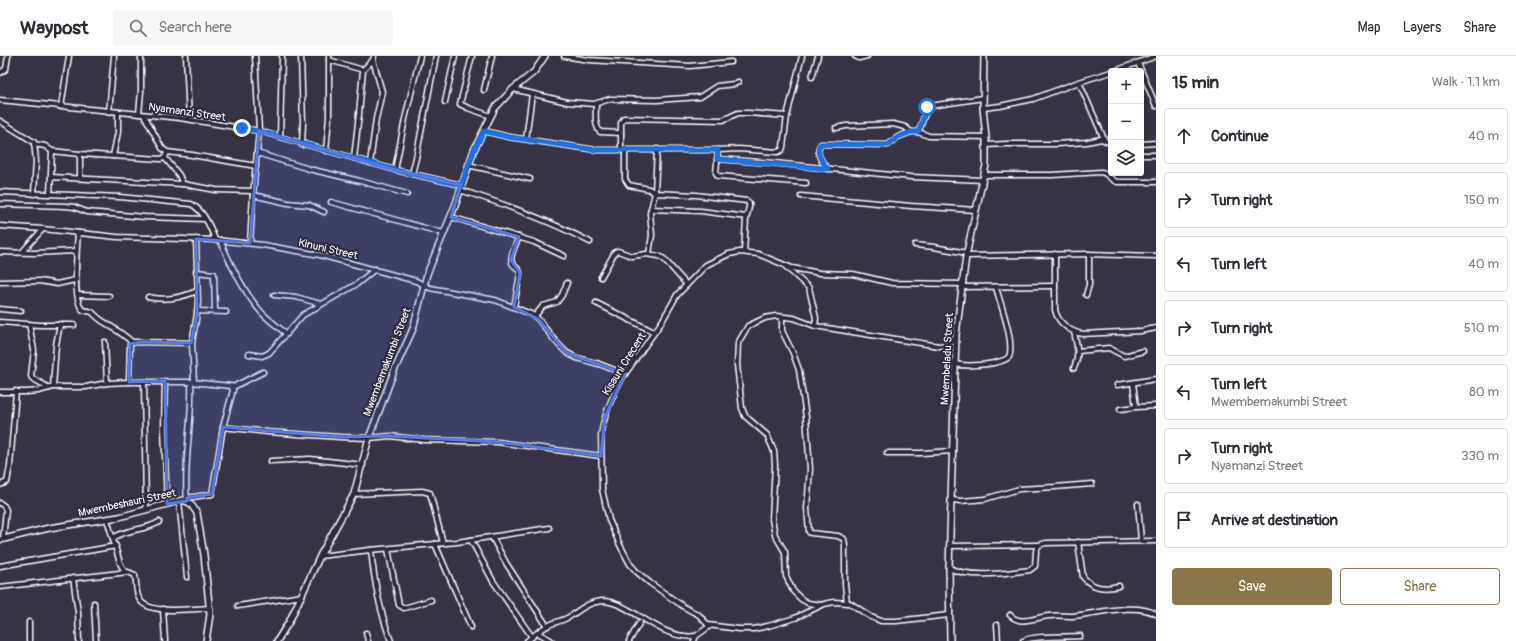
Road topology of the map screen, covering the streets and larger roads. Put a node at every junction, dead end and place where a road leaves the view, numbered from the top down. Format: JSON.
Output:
{"nodes":[{"id":1,"x":8,"y":56,"type":"edge"},
{"id":2,"x":68,"y":56,"type":"edge"},
{"id":3,"x":114,"y":56,"type":"edge"},
{"id":4,"x":141,"y":56,"type":"edge"},
{"id":5,"x":186,"y":56,"type":"edge"},
{"id":6,"x":255,"y":56,"type":"edge"},
{"id":7,"x":282,"y":56,"type":"edge"},
{"id":8,"x":302,"y":56,"type":"edge"},
{"id":9,"x":420,"y":56,"type":"edge"},
{"id":10,"x":436,"y":56,"type":"edge"},
{"id":11,"x":455,"y":56,"type":"edge"},
{"id":12,"x":472,"y":56,"type":"edge"},
{"id":13,"x":492,"y":56,"type":"edge"},
{"id":14,"x":545,"y":56,"type":"edge"},
{"id":15,"x":564,"y":56,"type":"edge"},
{"id":16,"x":802,"y":56,"type":"edge"},
{"id":17,"x":818,"y":56,"type":"edge"},
{"id":18,"x":855,"y":56,"type":"edge"},
{"id":19,"x":867,"y":56,"type":"edge"},
{"id":20,"x":984,"y":56,"type":"edge"},
{"id":21,"x":1156,"y":56,"type":"edge"},
{"id":22,"x":628,"y":57,"type":"dead end"},
{"id":23,"x":329,"y":58,"type":"edge"},
{"id":24,"x":373,"y":58,"type":"edge"},
{"id":25,"x":626,"y":62,"type":"junction"},
{"id":26,"x":731,"y":62,"type":"dead end"},
{"id":27,"x":1138,"y":63,"type":"junction"},
{"id":28,"x":1124,"y":68,"type":"edge"},
{"id":29,"x":363,"y":70,"type":"junction"},
{"id":30,"x":0,"y":73,"type":"edge"},
{"id":31,"x":1108,"y":73,"type":"edge"},
{"id":32,"x":812,"y":77,"type":"dead end"},
{"id":33,"x":738,"y":82,"type":"dead end"},
{"id":34,"x":1079,"y":82,"type":"junction"},
{"id":35,"x":513,"y":89,"type":"junction"},
{"id":36,"x":484,"y":90,"type":"dead end"},
{"id":37,"x":532,"y":94,"type":"junction"},
{"id":38,"x":983,"y":98,"type":"junction"},
{"id":39,"x":0,"y":100,"type":"edge"},
{"id":40,"x":445,"y":102,"type":"dead end"},
{"id":41,"x":596,"y":104,"type":"junction"},
{"id":42,"x":1156,"y":106,"type":"edge"},
{"id":43,"x":61,"y":107,"type":"junction"},
{"id":44,"x":983,"y":108,"type":"junction"},
{"id":45,"x":109,"y":112,"type":"junction"},
{"id":46,"x":118,"y":112,"type":"junction"},
{"id":47,"x":142,"y":115,"type":"junction"},
{"id":48,"x":491,"y":116,"type":"junction"},
{"id":49,"x":787,"y":116,"type":"junction"},
{"id":50,"x":189,"y":119,"type":"junction"},
{"id":51,"x":0,"y":121,"type":"edge"},
{"id":52,"x":836,"y":128,"type":"dead end"},
{"id":53,"x":484,"y":131,"type":"junction"},
{"id":54,"x":259,"y":132,"type":"junction"},
{"id":55,"x":911,"y":132,"type":"junction"},
{"id":56,"x":918,"y":132,"type":"junction"},
{"id":57,"x":621,"y":133,"type":"junction"},
{"id":58,"x":986,"y":136,"type":"junction"},
{"id":59,"x":280,"y":137,"type":"junction"},
{"id":60,"x":526,"y":139,"type":"junction"},
{"id":61,"x":1104,"y":139,"type":"junction"},
{"id":62,"x":1108,"y":141,"type":"edge"},
{"id":63,"x":1156,"y":143,"type":"edge"},
{"id":64,"x":34,"y":144,"type":"junction"},
{"id":65,"x":302,"y":144,"type":"junction"},
{"id":66,"x":1144,"y":144,"type":"edge"},
{"id":67,"x":986,"y":145,"type":"junction"},
{"id":68,"x":623,"y":149,"type":"junction"},
{"id":69,"x":657,"y":149,"type":"junction"},
{"id":70,"x":718,"y":150,"type":"junction"},
{"id":71,"x":52,"y":151,"type":"junction"},
{"id":72,"x":326,"y":151,"type":"junction"},
{"id":73,"x":167,"y":152,"type":"junction"},
{"id":74,"x":257,"y":153,"type":"junction"},
{"id":75,"x":80,"y":154,"type":"junction"},
{"id":76,"x":1144,"y":155,"type":"edge"},
{"id":77,"x":1156,"y":155,"type":"edge"},
{"id":78,"x":113,"y":156,"type":"junction"},
{"id":79,"x":165,"y":158,"type":"junction"},
{"id":80,"x":354,"y":158,"type":"junction"},
{"id":81,"x":717,"y":159,"type":"junction"},
{"id":82,"x":370,"y":163,"type":"junction"},
{"id":83,"x":468,"y":165,"type":"junction"},
{"id":84,"x":256,"y":166,"type":"junction"},
{"id":85,"x":828,"y":169,"type":"junction"},
{"id":86,"x":395,"y":170,"type":"junction"},
{"id":87,"x":412,"y":174,"type":"junction"},
{"id":88,"x":52,"y":177,"type":"junction"},
{"id":89,"x":80,"y":178,"type":"junction"},
{"id":90,"x":984,"y":178,"type":"junction"},
{"id":91,"x":530,"y":179,"type":"dead end"},
{"id":92,"x":1156,"y":182,"type":"edge"},
{"id":93,"x":806,"y":183,"type":"dead end"},
{"id":94,"x":183,"y":184,"type":"junction"},
{"id":95,"x":460,"y":188,"type":"junction"},
{"id":96,"x":0,"y":192,"type":"edge"},
{"id":97,"x":253,"y":193,"type":"junction"},
{"id":98,"x":655,"y":193,"type":"junction"},
{"id":99,"x":34,"y":194,"type":"junction"},
{"id":100,"x":50,"y":194,"type":"junction"},
{"id":101,"x":407,"y":194,"type":"dead end"},
{"id":102,"x":801,"y":196,"type":"dead end"},
{"id":103,"x":331,"y":202,"type":"dead end"},
{"id":104,"x":0,"y":204,"type":"edge"},
{"id":105,"x":651,"y":209,"type":"junction"},
{"id":106,"x":976,"y":210,"type":"junction"},
{"id":107,"x":324,"y":212,"type":"dead end"},
{"id":108,"x":450,"y":217,"type":"junction"},
{"id":109,"x":746,"y":217,"type":"junction"},
{"id":110,"x":205,"y":219,"type":"junction"},
{"id":111,"x":0,"y":226,"type":"edge"},
{"id":112,"x":43,"y":229,"type":"junction"},
{"id":113,"x":443,"y":232,"type":"junction"},
{"id":114,"x":78,"y":233,"type":"junction"},
{"id":115,"x":518,"y":237,"type":"junction"},
{"id":116,"x":196,"y":239,"type":"junction"},
{"id":117,"x":217,"y":240,"type":"junction"},
{"id":118,"x":590,"y":242,"type":"dead end"},
{"id":119,"x":250,"y":243,"type":"junction"},
{"id":120,"x":915,"y":245,"type":"dead end"},
{"id":121,"x":76,"y":251,"type":"junction"},
{"id":122,"x":0,"y":252,"type":"edge"},
{"id":123,"x":22,"y":252,"type":"junction"},
{"id":124,"x":744,"y":252,"type":"junction"},
{"id":125,"x":650,"y":254,"type":"junction"},
{"id":126,"x":1055,"y":254,"type":"junction"},
{"id":127,"x":1089,"y":254,"type":"junction"},
{"id":128,"x":967,"y":255,"type":"junction"},
{"id":129,"x":564,"y":256,"type":"dead end"},
{"id":130,"x":1156,"y":256,"type":"edge"},
{"id":131,"x":783,"y":264,"type":"junction"},
{"id":132,"x":375,"y":269,"type":"junction"},
{"id":133,"x":196,"y":272,"type":"junction"},
{"id":134,"x":601,"y":277,"type":"dead end"},
{"id":135,"x":75,"y":280,"type":"junction"},
{"id":136,"x":0,"y":282,"type":"edge"},
{"id":137,"x":567,"y":283,"type":"dead end"},
{"id":138,"x":687,"y":285,"type":"junction"},
{"id":139,"x":423,"y":286,"type":"junction"},
{"id":140,"x":963,"y":286,"type":"junction"},
{"id":141,"x":1055,"y":286,"type":"junction"},
{"id":142,"x":996,"y":287,"type":"junction"},
{"id":143,"x":197,"y":291,"type":"junction"},
{"id":144,"x":78,"y":295,"type":"junction"},
{"id":145,"x":274,"y":295,"type":"dead end"},
{"id":146,"x":1086,"y":295,"type":"dead end"},
{"id":147,"x":109,"y":296,"type":"dead end"},
{"id":148,"x":148,"y":297,"type":"dead end"},
{"id":149,"x":596,"y":303,"type":"dead end"},
{"id":150,"x":321,"y":304,"type":"junction"},
{"id":151,"x":514,"y":307,"type":"junction"},
{"id":152,"x":0,"y":309,"type":"edge"},
{"id":153,"x":21,"y":311,"type":"dead end"},
{"id":154,"x":198,"y":311,"type":"junction"},
{"id":155,"x":215,"y":311,"type":"junction"},
{"id":156,"x":226,"y":312,"type":"dead end"},
{"id":157,"x":535,"y":316,"type":"junction"},
{"id":158,"x":782,"y":316,"type":"junction"},
{"id":159,"x":0,"y":322,"type":"edge"},
{"id":160,"x":29,"y":324,"type":"junction"},
{"id":161,"x":60,"y":324,"type":"junction"},
{"id":162,"x":74,"y":325,"type":"dead end"},
{"id":163,"x":815,"y":326,"type":"junction"},
{"id":164,"x":1156,"y":328,"type":"edge"},
{"id":165,"x":654,"y":332,"type":"junction"},
{"id":166,"x":1074,"y":332,"type":"junction"},
{"id":167,"x":286,"y":334,"type":"junction"},
{"id":168,"x":956,"y":335,"type":"junction"},
{"id":169,"x":106,"y":342,"type":"dead end"},
{"id":170,"x":132,"y":342,"type":"junction"},
{"id":171,"x":192,"y":343,"type":"junction"},
{"id":172,"x":1078,"y":351,"type":"junction"},
{"id":173,"x":1143,"y":351,"type":"dead end"},
{"id":174,"x":249,"y":354,"type":"dead end"},
{"id":175,"x":954,"y":364,"type":"junction"},
{"id":176,"x":1074,"y":368,"type":"dead end"},
{"id":177,"x":263,"y":372,"type":"dead end"},
{"id":178,"x":625,"y":374,"type":"junction"},
{"id":179,"x":1156,"y":379,"type":"edge"},
{"id":180,"x":165,"y":381,"type":"junction"},
{"id":181,"x":129,"y":382,"type":"junction"},
{"id":182,"x":144,"y":382,"type":"junction"},
{"id":183,"x":193,"y":382,"type":"junction"},
{"id":184,"x":107,"y":383,"type":"junction"},
{"id":185,"x":1133,"y":383,"type":"junction"},
{"id":186,"x":1117,"y":385,"type":"dead end"},
{"id":187,"x":51,"y":387,"type":"junction"},
{"id":188,"x":233,"y":387,"type":"junction"},
{"id":189,"x":16,"y":391,"type":"junction"},
{"id":190,"x":0,"y":392,"type":"edge"},
{"id":191,"x":1156,"y":406,"type":"edge"},
{"id":192,"x":1136,"y":407,"type":"junction"},
{"id":193,"x":1120,"y":409,"type":"dead end"},
{"id":194,"x":223,"y":427,"type":"junction"},
{"id":195,"x":370,"y":438,"type":"junction"},
{"id":196,"x":953,"y":451,"type":"junction"},
{"id":197,"x":887,"y":453,"type":"dead end"},
{"id":198,"x":601,"y":456,"type":"junction"},
{"id":199,"x":271,"y":460,"type":"dead end"},
{"id":200,"x":363,"y":465,"type":"junction"},
{"id":201,"x":1092,"y":484,"type":"dead end"},
{"id":202,"x":0,"y":485,"type":"edge"},
{"id":203,"x":354,"y":494,"type":"junction"},
{"id":204,"x":187,"y":500,"type":"junction"},
{"id":205,"x":952,"y":500,"type":"junction"},
{"id":206,"x":179,"y":501,"type":"junction"},
{"id":207,"x":0,"y":503,"type":"edge"},
{"id":208,"x":167,"y":504,"type":"junction"},
{"id":209,"x":1138,"y":504,"type":"dead end"},
{"id":210,"x":146,"y":510,"type":"junction"},
{"id":211,"x":107,"y":519,"type":"junction"},
{"id":212,"x":159,"y":522,"type":"dead end"},
{"id":213,"x":549,"y":528,"type":"dead end"},
{"id":214,"x":492,"y":537,"type":"junction"},
{"id":215,"x":113,"y":538,"type":"junction"},
{"id":216,"x":2,"y":540,"type":"edge"},
{"id":217,"x":471,"y":540,"type":"junction"},
{"id":218,"x":1141,"y":541,"type":"junction"},
{"id":219,"x":1156,"y":541,"type":"edge"},
{"id":220,"x":1078,"y":542,"type":"junction"},
{"id":221,"x":443,"y":543,"type":"junction"},
{"id":222,"x":435,"y":544,"type":"junction"},
{"id":223,"x":1038,"y":545,"type":"junction"},
{"id":224,"x":116,"y":546,"type":"junction"},
{"id":225,"x":950,"y":546,"type":"junction"},
{"id":226,"x":388,"y":549,"type":"junction"},
{"id":227,"x":371,"y":550,"type":"junction"},
{"id":228,"x":320,"y":556,"type":"junction"},
{"id":229,"x":0,"y":566,"type":"edge"},
{"id":230,"x":949,"y":568,"type":"junction"},
{"id":231,"x":125,"y":572,"type":"junction"},
{"id":232,"x":187,"y":577,"type":"dead end"},
{"id":233,"x":73,"y":578,"type":"junction"},
{"id":234,"x":1119,"y":586,"type":"dead end"},
{"id":235,"x":0,"y":587,"type":"edge"},
{"id":236,"x":302,"y":596,"type":"junction"},
{"id":237,"x":431,"y":600,"type":"dead end"},
{"id":238,"x":847,"y":602,"type":"junction"},
{"id":239,"x":94,"y":603,"type":"dead end"},
{"id":240,"x":822,"y":605,"type":"junction"},
{"id":241,"x":238,"y":606,"type":"dead end"},
{"id":242,"x":210,"y":608,"type":"junction"},
{"id":243,"x":162,"y":609,"type":"junction"},
{"id":244,"x":949,"y":614,"type":"junction"},
{"id":245,"x":1156,"y":614,"type":"edge"},
{"id":246,"x":1010,"y":615,"type":"dead end"},
{"id":247,"x":29,"y":622,"type":"dead end"},
{"id":248,"x":640,"y":622,"type":"junction"},
{"id":249,"x":997,"y":625,"type":"dead end"},
{"id":250,"x":548,"y":626,"type":"junction"},
{"id":251,"x":710,"y":626,"type":"junction"},
{"id":252,"x":471,"y":627,"type":"dead end"},
{"id":253,"x":652,"y":630,"type":"dead end"},
{"id":254,"x":366,"y":633,"type":"dead end"},
{"id":255,"x":538,"y":633,"type":"junction"},
{"id":256,"x":664,"y":636,"type":"dead end"},
{"id":257,"x":696,"y":636,"type":"junction"},
{"id":258,"x":1080,"y":636,"type":"dead end"},
{"id":259,"x":532,"y":637,"type":"junction"},
{"id":260,"x":29,"y":641,"type":"edge"},
{"id":261,"x":79,"y":641,"type":"edge"},
{"id":262,"x":96,"y":641,"type":"edge"},
{"id":263,"x":165,"y":641,"type":"edge"},
{"id":264,"x":206,"y":641,"type":"edge"},
{"id":265,"x":277,"y":641,"type":"edge"},
{"id":266,"x":368,"y":641,"type":"edge"},
{"id":267,"x":391,"y":641,"type":"edge"},
{"id":268,"x":527,"y":641,"type":"edge"},
{"id":269,"x":552,"y":641,"type":"edge"},
{"id":270,"x":629,"y":641,"type":"edge"},
{"id":271,"x":694,"y":641,"type":"edge"},
{"id":272,"x":950,"y":641,"type":"edge"},
{"id":273,"x":998,"y":641,"type":"edge"},
{"id":274,"x":1023,"y":641,"type":"edge"}],
"edges":[{"from":1,"to":30,"type":"street"},
{"from":2,"to":43,"type":"street"},
{"from":3,"to":45,"type":"street"},
{"from":4,"to":47,"type":"street"},
{"from":5,"to":50,"type":"street"},
{"from":6,"to":54,"type":"street"},
{"from":7,"to":59,"type":"street"},
{"from":8,"to":65,"type":"street"},
{"from":9,"to":86,"type":"street"},
{"from":10,"to":87,"type":"street"},
{"from":11,"to":40,"type":"street"},
{"from":12,"to":48,"type":"street"},
{"from":13,"to":36,"type":"street"},
{"from":14,"to":35,"type":"street","name":"Mwembemakumbi Street"},
{"from":15,"to":25,"type":"street"},
{"from":16,"to":49,"type":"street"},
{"from":17,"to":32,"type":"street"},
{"from":18,"to":19,"type":"street"},
{"from":20,"to":38,"type":"street","name":"Mwembeladu Street"},
{"from":21,"to":27,"type":"street"},
{"from":22,"to":25,"type":"street"},
{"from":23,"to":29,"type":"street"},
{"from":23,"to":72,"type":"street"},
{"from":24,"to":29,"type":"street"},
{"from":24,"to":82,"type":"street"},
{"from":25,"to":26,"type":"street"},
{"from":27,"to":28,"type":"street"},
{"from":27,"to":42,"type":"street"},
{"from":29,"to":80,"type":"street"},
{"from":31,"to":34,"type":"street"},
{"from":33,"to":41,"type":"street"},
{"from":34,"to":44,"type":"street"},
{"from":34,"to":61,"type":"street"},
{"from":35,"to":37,"type":"street"},
{"from":35,"to":48,"type":"street","name":"Mwembemakumbi Street"},
{"from":37,"to":41,"type":"street"},
{"from":37,"to":60,"type":"street"},
{"from":38,"to":44,"type":"street","name":"Mwembeladu Street"},
{"from":38,"to":56,"type":"street"},
{"from":39,"to":43,"type":"street","name":"Nyamanzi Street"},
{"from":41,"to":57,"type":"street"},
{"from":43,"to":45,"type":"street","name":"Nyamanzi Street"},
{"from":44,"to":58,"type":"street","name":"Mwembeladu Street"},
{"from":45,"to":46,"type":"street","name":"Nyamanzi Street"},
{"from":46,"to":47,"type":"street","name":"Nyamanzi Street"},
{"from":46,"to":78,"type":"street"},
{"from":47,"to":50,"type":"street","name":"Nyamanzi Street"},
{"from":47,"to":73,"type":"street"},
{"from":48,"to":53,"type":"street","name":"Mwembemakumbi Street"},
{"from":49,"to":57,"type":"street"},
{"from":49,"to":70,"type":"street"},
{"from":50,"to":54,"type":"street","name":"Nyamanzi Street"},
{"from":51,"to":64,"type":"street"},
{"from":52,"to":55,"type":"street"},
{"from":53,"to":60,"type":"street"},
{"from":53,"to":83,"type":"street","name":"Mwembemakumbi Street"},
{"from":54,"to":59,"type":"street","name":"Nyamanzi Street"},
{"from":54,"to":74,"type":"street"},
{"from":55,"to":56,"type":"street"},
{"from":55,"to":85,"type":"street"},
{"from":56,"to":58,"type":"street"},
{"from":57,"to":68,"type":"street"},
{"from":58,"to":67,"type":"street","name":"Mwembeladu Street"},
{"from":59,"to":65,"type":"street","name":"Nyamanzi Street"},
{"from":60,"to":68,"type":"street"},
{"from":61,"to":62,"type":"street"},
{"from":61,"to":67,"type":"street"},
{"from":63,"to":66,"type":"street"},
{"from":64,"to":71,"type":"street"},
{"from":64,"to":99,"type":"street"},
{"from":65,"to":72,"type":"street","name":"Nyamanzi Street"},
{"from":67,"to":90,"type":"street","name":"Mwembeladu Street"},
{"from":68,"to":69,"type":"street"},
{"from":68,"to":98,"type":"street"},
{"from":69,"to":70,"type":"street"},
{"from":69,"to":98,"type":"street"},
{"from":70,"to":81,"type":"street"},
{"from":71,"to":75,"type":"street"},
{"from":71,"to":88,"type":"street"},
{"from":72,"to":80,"type":"street","name":"Nyamanzi Street"},
{"from":73,"to":79,"type":"street"},
{"from":73,"to":84,"type":"street"},
{"from":74,"to":84,"type":"street"},
{"from":74,"to":101,"type":"street"},
{"from":75,"to":78,"type":"street"},
{"from":75,"to":89,"type":"street"},
{"from":76,"to":77,"type":"street"},
{"from":78,"to":79,"type":"street"},
{"from":79,"to":94,"type":"street"},
{"from":80,"to":82,"type":"street","name":"Nyamanzi Street"},
{"from":81,"to":85,"type":"street"},
{"from":81,"to":93,"type":"street"},
{"from":82,"to":86,"type":"street","name":"Nyamanzi Street"},
{"from":83,"to":91,"type":"street"},
{"from":83,"to":95,"type":"street","name":"Mwembemakumbi Street"},
{"from":84,"to":97,"type":"street"},
{"from":85,"to":90,"type":"street"},
{"from":86,"to":87,"type":"street","name":"Nyamanzi Street"},
{"from":87,"to":95,"type":"street","name":"Nyamanzi Street"},
{"from":88,"to":89,"type":"street"},
{"from":88,"to":100,"type":"street"},
{"from":89,"to":94,"type":"street"},
{"from":90,"to":92,"type":"street"},
{"from":90,"to":106,"type":"street","name":"Mwembeladu Street"},
{"from":94,"to":97,"type":"street"},
{"from":95,"to":108,"type":"street","name":"Mwembemakumbi Street"},
{"from":95,"to":118,"type":"street","name":"Nyamanzi Street"},
{"from":96,"to":99,"type":"street"},
{"from":97,"to":107,"type":"street"},
{"from":97,"to":119,"type":"street"},
{"from":98,"to":105,"type":"street"},
{"from":98,"to":109,"type":"street"},
{"from":99,"to":100,"type":"street"},
{"from":100,"to":110,"type":"street"},
{"from":102,"to":106,"type":"street"},
{"from":103,"to":113,"type":"street"},
{"from":104,"to":110,"type":"street"},
{"from":105,"to":109,"type":"street"},
{"from":105,"to":125,"type":"street"},
{"from":106,"to":128,"type":"street","name":"Mwembeladu Street"},
{"from":108,"to":113,"type":"street","name":"Mwembemakumbi Street"},
{"from":108,"to":115,"type":"street"},
{"from":109,"to":124,"type":"street"},
{"from":110,"to":117,"type":"street"},
{"from":111,"to":112,"type":"street","name":"Kinuni Street"},
{"from":112,"to":114,"type":"street","name":"Kinuni Street"},
{"from":112,"to":123,"type":"street"},
{"from":113,"to":139,"type":"street","name":"Mwembemakumbi Street"},
{"from":114,"to":116,"type":"street","name":"Kinuni Street"},
{"from":114,"to":121,"type":"street"},
{"from":115,"to":129,"type":"street"},
{"from":115,"to":151,"type":"street"},
{"from":116,"to":117,"type":"street","name":"Kinuni Street"},
{"from":116,"to":133,"type":"street"},
{"from":117,"to":119,"type":"street","name":"Kinuni Street"},
{"from":117,"to":167,"type":"street"},
{"from":119,"to":132,"type":"street","name":"Kinuni Street"},
{"from":120,"to":128,"type":"street"},
{"from":121,"to":123,"type":"street"},
{"from":121,"to":135,"type":"street"},
{"from":122,"to":123,"type":"street"},
{"from":124,"to":131,"type":"street","name":"Kisauni Crecent"},
{"from":124,"to":138,"type":"street","name":"Kisauni Crecent"},
{"from":125,"to":134,"type":"street"},
{"from":125,"to":138,"type":"street"},
{"from":126,"to":127,"type":"street"},
{"from":126,"to":128,"type":"street"},
{"from":126,"to":141,"type":"street"},
{"from":127,"to":130,"type":"street"},
{"from":127,"to":146,"type":"street"},
{"from":128,"to":140,"type":"street","name":"Mwembeladu Street"},
{"from":131,"to":140,"type":"street","name":"Kisauni Crecent"},
{"from":131,"to":163,"type":"street"},
{"from":132,"to":139,"type":"street","name":"Kinuni Street"},
{"from":132,"to":150,"type":"street"},
{"from":133,"to":143,"type":"street"},
{"from":133,"to":155,"type":"street"},
{"from":135,"to":136,"type":"street"},
{"from":135,"to":144,"type":"street"},
{"from":137,"to":157,"type":"street"},
{"from":138,"to":165,"type":"street","name":"Kisauni Crecent"},
{"from":139,"to":151,"type":"street","name":"Kinuni Street"},
{"from":139,"to":195,"type":"street","name":"Mwembemakumbi Street"},
{"from":140,"to":142,"type":"street","name":"Kisauni Crecent"},
{"from":140,"to":168,"type":"street","name":"Mwembeladu Street"},
{"from":141,"to":142,"type":"street","name":"Kisauni Crecent"},
{"from":141,"to":166,"type":"street"},
{"from":142,"to":175,"type":"street"},
{"from":143,"to":148,"type":"street"},
{"from":143,"to":154,"type":"street"},
{"from":144,"to":147,"type":"street"},
{"from":144,"to":170,"type":"street"},
{"from":145,"to":150,"type":"street"},
{"from":149,"to":165,"type":"street"},
{"from":150,"to":167,"type":"street"},
{"from":151,"to":157,"type":"street","name":"Kinuni Street"},
{"from":152,"to":153,"type":"street"},
{"from":154,"to":155,"type":"street"},
{"from":154,"to":171,"type":"street"},
{"from":155,"to":156,"type":"street"},
{"from":157,"to":178,"type":"street","name":"Kinuni Street"},
{"from":158,"to":163,"type":"street"},
{"from":158,"to":238,"type":"street"},
{"from":158,"to":240,"type":"street"},
{"from":159,"to":160,"type":"street"},
{"from":160,"to":161,"type":"street"},
{"from":160,"to":187,"type":"street"},
{"from":161,"to":162,"type":"street"},
{"from":161,"to":187,"type":"street"},
{"from":163,"to":168,"type":"street"},
{"from":164,"to":166,"type":"street"},
{"from":165,"to":178,"type":"street","name":"Kisauni Crecent"},
{"from":166,"to":172,"type":"street"},
{"from":167,"to":174,"type":"street"},
{"from":168,"to":175,"type":"street","name":"Mwembeladu Street"},
{"from":169,"to":184,"type":"street"},
{"from":170,"to":171,"type":"street"},
{"from":170,"to":181,"type":"street"},
{"from":171,"to":183,"type":"street"},
{"from":172,"to":173,"type":"street"},
{"from":172,"to":176,"type":"street"},
{"from":175,"to":196,"type":"street","name":"Mwembeladu Street"},
{"from":177,"to":188,"type":"street"},
{"from":178,"to":198,"type":"street","name":"Kisauni Crecent"},
{"from":179,"to":185,"type":"street"},
{"from":180,"to":182,"type":"street"},
{"from":180,"to":183,"type":"street"},
{"from":180,"to":208,"type":"street"},
{"from":181,"to":182,"type":"street"},
{"from":181,"to":184,"type":"street"},
{"from":182,"to":210,"type":"street"},
{"from":183,"to":188,"type":"street"},
{"from":183,"to":204,"type":"street"},
{"from":184,"to":187,"type":"street"},
{"from":185,"to":186,"type":"street"},
{"from":185,"to":192,"type":"street"},
{"from":187,"to":189,"type":"street"},
{"from":188,"to":194,"type":"street"},
{"from":189,"to":190,"type":"street"},
{"from":189,"to":202,"type":"street"},
{"from":191,"to":192,"type":"street"},
{"from":192,"to":193,"type":"street"},
{"from":194,"to":195,"type":"street"},
{"from":194,"to":204,"type":"street"},
{"from":195,"to":198,"type":"street"},
{"from":195,"to":200,"type":"street","name":"Mwembemakumbi Street"},
{"from":196,"to":197,"type":"street"},
{"from":196,"to":205,"type":"street","name":"Mwembeladu Street"},
{"from":198,"to":251,"type":"street","name":"Kisauni Crecent"},
{"from":199,"to":200,"type":"street"},
{"from":200,"to":203,"type":"street","name":"Mwembemakumbi Street"},
{"from":201,"to":205,"type":"street"},
{"from":203,"to":221,"type":"street"},
{"from":203,"to":228,"type":"street","name":"Mwembemakumbi Street"},
{"from":204,"to":206,"type":"street","name":"Mwembeshauri Street"},
{"from":204,"to":242,"type":"street","name":"Mwembeshauri Street"},
{"from":205,"to":225,"type":"street","name":"Mwembeladu Street"},
{"from":206,"to":208,"type":"street","name":"Mwembeshauri Street"},
{"from":206,"to":232,"type":"street"},
{"from":207,"to":216,"type":"street"},
{"from":208,"to":210,"type":"street","name":"Mwembeshauri Street"},
{"from":209,"to":218,"type":"street"},
{"from":210,"to":211,"type":"street","name":"Mwembeshauri Street"},
{"from":211,"to":215,"type":"street"},
{"from":211,"to":216,"type":"street","name":"Mwembeshauri Street"},
{"from":212,"to":215,"type":"street"},
{"from":213,"to":214,"type":"street"},
{"from":214,"to":217,"type":"street"},
{"from":214,"to":250,"type":"street"},
{"from":215,"to":224,"type":"street"},
{"from":217,"to":221,"type":"street"},
{"from":217,"to":259,"type":"street"},
{"from":218,"to":219,"type":"street"},
{"from":218,"to":220,"type":"street"},
{"from":220,"to":223,"type":"street"},
{"from":220,"to":234,"type":"street"},
{"from":221,"to":222,"type":"street"},
{"from":222,"to":226,"type":"street"},
{"from":222,"to":252,"type":"street"},
{"from":223,"to":225,"type":"street"},
{"from":223,"to":230,"type":"street"},
{"from":224,"to":229,"type":"street"},
{"from":224,"to":231,"type":"street"},
{"from":225,"to":230,"type":"street","name":"Mwembeladu Street"},
{"from":226,"to":227,"type":"street"},
{"from":226,"to":237,"type":"street"},
{"from":227,"to":228,"type":"street"},
{"from":227,"to":267,"type":"street"},
{"from":228,"to":236,"type":"street","name":"Mwembemakumbi Street"},
{"from":230,"to":244,"type":"street","name":"Mwembeladu Street"},
{"from":231,"to":233,"type":"street"},
{"from":231,"to":243,"type":"street"},
{"from":233,"to":235,"type":"street"},
{"from":233,"to":261,"type":"street"},
{"from":236,"to":241,"type":"street"},
{"from":236,"to":265,"type":"street","name":"Mwembemakumbi Street"},
{"from":238,"to":240,"type":"street"},
{"from":238,"to":244,"type":"street"},
{"from":239,"to":262,"type":"street"},
{"from":240,"to":251,"type":"street"},
{"from":242,"to":243,"type":"street"},
{"from":242,"to":264,"type":"street","name":"Mwembeshauri Street"},
{"from":243,"to":263,"type":"street"},
{"from":244,"to":272,"type":"street","name":"Mwembeladu Street"},
{"from":245,"to":246,"type":"street"},
{"from":247,"to":260,"type":"street"},
{"from":248,"to":250,"type":"street"},
{"from":248,"to":253,"type":"street"},
{"from":248,"to":270,"type":"street"},
{"from":249,"to":273,"type":"street"},
{"from":250,"to":255,"type":"street"},
{"from":251,"to":257,"type":"street"},
{"from":254,"to":266,"type":"street"},
{"from":255,"to":259,"type":"street"},
{"from":255,"to":269,"type":"street"},
{"from":256,"to":257,"type":"street"},
{"from":257,"to":271,"type":"street"},
{"from":258,"to":274,"type":"street"},
{"from":259,"to":268,"type":"street"}]}
